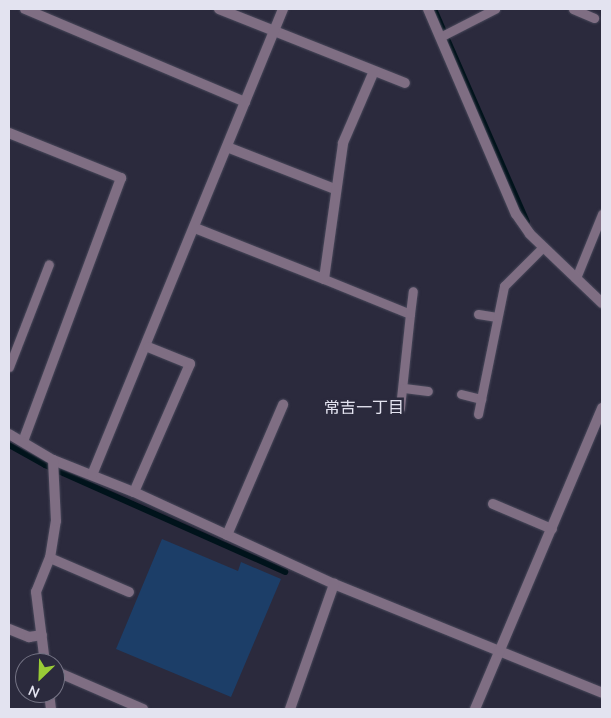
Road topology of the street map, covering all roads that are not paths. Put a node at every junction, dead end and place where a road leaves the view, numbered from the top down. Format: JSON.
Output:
{"nodes":[{"id":1,"x":25,"y":9,"type":"edge"},
{"id":2,"x":219,"y":9,"type":"edge"},
{"id":3,"x":283,"y":9,"type":"edge"},
{"id":4,"x":428,"y":9,"type":"edge"},
{"id":5,"x":495,"y":9,"type":"edge"},
{"id":6,"x":573,"y":9,"type":"edge"},
{"id":7,"x":594,"y":18,"type":"dead end"},
{"id":8,"x":274,"y":31,"type":"junction"},
{"id":9,"x":440,"y":37,"type":"junction"},
{"id":10,"x":374,"y":71,"type":"junction"},
{"id":11,"x":405,"y":83,"type":"dead end"},
{"id":12,"x":245,"y":102,"type":"junction"},
{"id":13,"x":9,"y":133,"type":"edge"},
{"id":14,"x":227,"y":147,"type":"junction"},
{"id":15,"x":336,"y":189,"type":"junction"},
{"id":16,"x":602,"y":214,"type":"edge"},
{"id":17,"x":195,"y":228,"type":"junction"},
{"id":18,"x":543,"y":247,"type":"junction"},
{"id":19,"x":49,"y":264,"type":"dead end"},
{"id":20,"x":576,"y":278,"type":"junction"},
{"id":21,"x":32,"y":280,"type":"dead end"},
{"id":22,"x":324,"y":280,"type":"junction"},
{"id":23,"x":41,"y":284,"type":"junction"},
{"id":24,"x":413,"y":291,"type":"dead end"},
{"id":25,"x":602,"y":303,"type":"edge"},
{"id":26,"x":410,"y":314,"type":"junction"},
{"id":27,"x":478,"y":314,"type":"dead end"},
{"id":28,"x":497,"y":318,"type":"junction"},
{"id":29,"x":148,"y":346,"type":"junction"},
{"id":30,"x":9,"y":367,"type":"edge"},
{"id":31,"x":404,"y":388,"type":"junction"},
{"id":32,"x":428,"y":391,"type":"dead end"},
{"id":33,"x":461,"y":394,"type":"dead end"},
{"id":34,"x":481,"y":399,"type":"junction"},
{"id":35,"x":283,"y":405,"type":"dead end"},
{"id":36,"x":400,"y":408,"type":"dead end"},
{"id":37,"x":602,"y":408,"type":"edge"},
{"id":38,"x":478,"y":414,"type":"dead end"},
{"id":39,"x":9,"y":434,"type":"edge"},
{"id":40,"x":23,"y":441,"type":"junction"},
{"id":41,"x":53,"y":460,"type":"junction"},
{"id":42,"x":92,"y":475,"type":"junction"},
{"id":43,"x":134,"y":492,"type":"junction"},
{"id":44,"x":493,"y":504,"type":"dead end"},
{"id":45,"x":552,"y":529,"type":"junction"},
{"id":46,"x":228,"y":535,"type":"junction"},
{"id":47,"x":50,"y":558,"type":"junction"},
{"id":48,"x":334,"y":584,"type":"junction"},
{"id":49,"x":129,"y":592,"type":"dead end"},
{"id":50,"x":9,"y":629,"type":"edge"},
{"id":51,"x":42,"y":635,"type":"junction"},
{"id":52,"x":44,"y":653,"type":"edge"},
{"id":53,"x":500,"y":653,"type":"junction"},
{"id":54,"x":65,"y":675,"type":"edge"},
{"id":55,"x":602,"y":693,"type":"edge"},
{"id":56,"x":143,"y":709,"type":"edge"},
{"id":57,"x":290,"y":709,"type":"edge"},
{"id":58,"x":475,"y":709,"type":"edge"}],
"edges":[{"from":1,"to":12,"type":"street"},
{"from":2,"to":8,"type":"street"},
{"from":3,"to":8,"type":"street"},
{"from":4,"to":9,"type":"street"},
{"from":5,"to":9,"type":"lane"},
{"from":6,"to":7,"type":"lane"},
{"from":8,"to":10,"type":"street"},
{"from":8,"to":12,"type":"street"},
{"from":9,"to":18,"type":"street"},
{"from":10,"to":11,"type":"street"},
{"from":10,"to":15,"type":"street"},
{"from":12,"to":14,"type":"street"},
{"from":13,"to":40,"type":"street"},
{"from":14,"to":15,"type":"street"},
{"from":14,"to":17,"type":"street"},
{"from":15,"to":22,"type":"street"},
{"from":16,"to":20,"type":"lane"},
{"from":17,"to":22,"type":"street"},
{"from":17,"to":29,"type":"street"},
{"from":18,"to":20,"type":"street"},
{"from":18,"to":28,"type":"lane"},
{"from":19,"to":23,"type":"lane"},
{"from":20,"to":25,"type":"street"},
{"from":21,"to":23,"type":"lane"},
{"from":22,"to":26,"type":"lane"},
{"from":23,"to":30,"type":"lane"},
{"from":24,"to":26,"type":"lane"},
{"from":26,"to":31,"type":"lane"},
{"from":27,"to":28,"type":"lane"},
{"from":28,"to":34,"type":"lane"},
{"from":29,"to":42,"type":"street"},
{"from":29,"to":43,"type":"street"},
{"from":31,"to":32,"type":"lane"},
{"from":31,"to":36,"type":"lane"},
{"from":33,"to":34,"type":"lane"},
{"from":34,"to":38,"type":"lane"},
{"from":35,"to":46,"type":"street"},
{"from":37,"to":45,"type":"street"},
{"from":39,"to":40,"type":"street"},
{"from":40,"to":41,"type":"street"},
{"from":41,"to":42,"type":"street"},
{"from":41,"to":47,"type":"street"},
{"from":42,"to":43,"type":"street"},
{"from":43,"to":46,"type":"street"},
{"from":44,"to":45,"type":"street"},
{"from":45,"to":53,"type":"street"},
{"from":46,"to":48,"type":"street"},
{"from":47,"to":49,"type":"street"},
{"from":47,"to":51,"type":"street"},
{"from":48,"to":53,"type":"street"},
{"from":48,"to":57,"type":"street"},
{"from":50,"to":51,"type":"street"},
{"from":51,"to":52,"type":"street"},
{"from":53,"to":55,"type":"street"},
{"from":53,"to":58,"type":"street"},
{"from":54,"to":56,"type":"street"}]}
